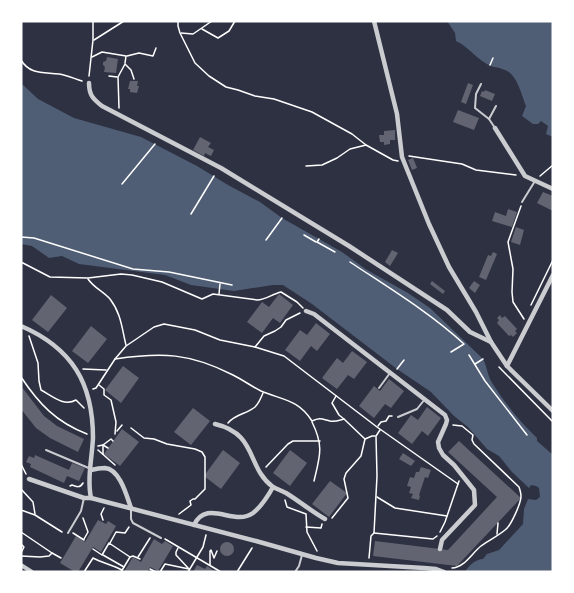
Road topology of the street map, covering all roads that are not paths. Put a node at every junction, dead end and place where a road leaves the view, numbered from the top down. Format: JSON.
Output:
{"nodes":[{"id":1,"x":374,"y":21,"type":"edge"},
{"id":2,"x":89,"y":83,"type":"road end"},
{"id":3,"x":481,"y":84,"type":"dead end"},
{"id":4,"x":496,"y":106,"type":"dead end"},
{"id":5,"x":489,"y":119,"type":"junction"},
{"id":6,"x":495,"y":128,"type":"joint"},
{"id":7,"x":535,"y":181,"type":"junction"},
{"id":8,"x":553,"y":189,"type":"edge"},
{"id":9,"x":522,"y":202,"type":"road end"},
{"id":10,"x":553,"y":275,"type":"edge"},
{"id":11,"x":306,"y":310,"type":"road end"},
{"id":12,"x":21,"y":326,"type":"edge"},
{"id":13,"x":491,"y":342,"type":"junction"},
{"id":14,"x":507,"y":366,"type":"junction"},
{"id":15,"x":390,"y":373,"type":"junction"},
{"id":16,"x":379,"y":388,"type":"dead end"},
{"id":17,"x":425,"y":399,"type":"junction"},
{"id":18,"x":553,"y":411,"type":"edge"},
{"id":19,"x":398,"y":417,"type":"dead end"},
{"id":20,"x":215,"y":424,"type":"dead end"},
{"id":21,"x":46,"y":450,"type":"dead end"},
{"id":22,"x":91,"y":470,"type":"junction"},
{"id":23,"x":29,"y":479,"type":"road end"},
{"id":24,"x":273,"y":487,"type":"junction"},
{"id":25,"x":84,"y":498,"type":"junction"},
{"id":26,"x":91,"y":498,"type":"junction"},
{"id":27,"x":131,"y":508,"type":"junction"},
{"id":28,"x":324,"y":522,"type":"road end"},
{"id":29,"x":194,"y":525,"type":"junction"},
{"id":30,"x":68,"y":533,"type":"road end"},
{"id":31,"x":161,"y":538,"type":"road end"},
{"id":32,"x":440,"y":549,"type":"dead end"},
{"id":33,"x":302,"y":555,"type":"junction"},
{"id":34,"x":21,"y":565,"type":"edge"},
{"id":35,"x":437,"y":568,"type":"edge"},
{"id":36,"x":33,"y":572,"type":"edge"},
{"id":37,"x":295,"y":572,"type":"edge"},
{"id":38,"x":444,"y":572,"type":"edge"}],
"edges":[{"from":1,"to":13,"type":"street"},
{"from":2,"to":13,"type":"street"},
{"from":3,"to":5,"type":"lane"},
{"from":4,"to":5,"type":"lane"},
{"from":5,"to":6,"type":"lane"},
{"from":6,"to":7,"type":"street"},
{"from":7,"to":8,"type":"street"},
{"from":7,"to":9,"type":"lane"},
{"from":10,"to":14,"type":"street"},
{"from":11,"to":15,"type":"street"},
{"from":12,"to":22,"type":"street"},
{"from":13,"to":14,"type":"street"},
{"from":14,"to":18,"type":"street"},
{"from":15,"to":16,"type":"lane"},
{"from":15,"to":17,"type":"street"},
{"from":17,"to":19,"type":"lane"},
{"from":17,"to":32,"type":"street"},
{"from":20,"to":24,"type":"street"},
{"from":21,"to":22,"type":"lane"},
{"from":22,"to":26,"type":"street"},
{"from":22,"to":27,"type":"street"},
{"from":23,"to":25,"type":"street"},
{"from":24,"to":28,"type":"street"},
{"from":24,"to":29,"type":"street"},
{"from":25,"to":26,"type":"street"},
{"from":25,"to":30,"type":"lane"},
{"from":26,"to":27,"type":"street"},
{"from":27,"to":29,"type":"street"},
{"from":27,"to":31,"type":"lane"},
{"from":29,"to":33,"type":"street"},
{"from":33,"to":35,"type":"street"},
{"from":33,"to":37,"type":"lane"},
{"from":34,"to":36,"type":"street"},
{"from":35,"to":38,"type":"street"}]}
